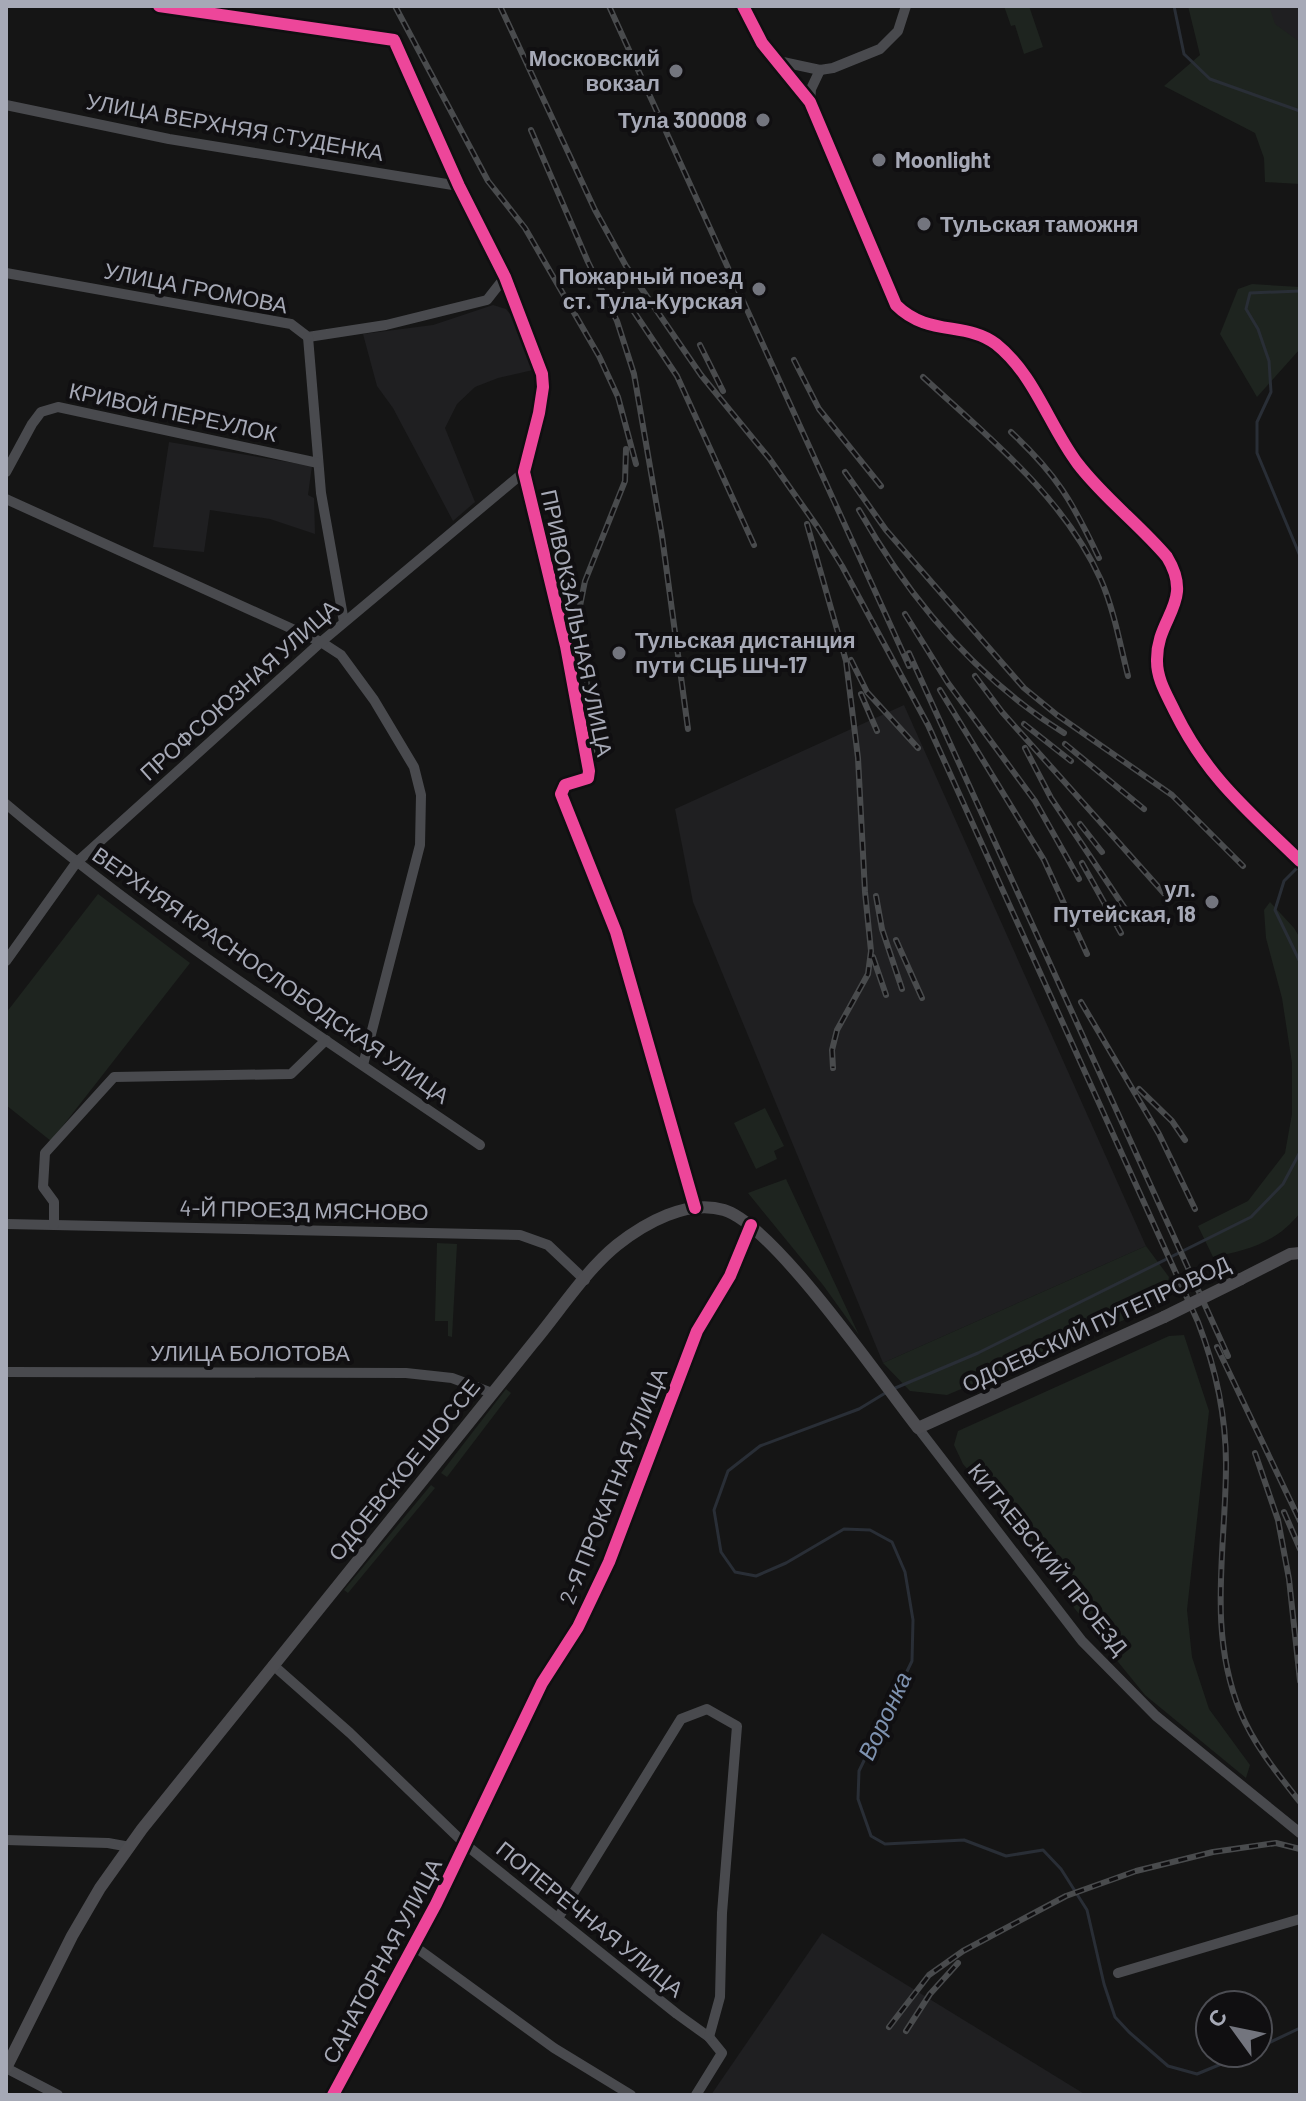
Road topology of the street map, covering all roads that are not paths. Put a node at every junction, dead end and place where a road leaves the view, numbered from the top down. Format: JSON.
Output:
{"nodes":[{"id":1,"x":159,"y":6,"type":"edge"},
{"id":2,"x":743,"y":6,"type":"edge"},
{"id":3,"x":906,"y":6,"type":"edge"},
{"id":4,"x":778,"y":61,"type":"junction"},
{"id":5,"x":820,"y":70,"type":"junction"},
{"id":6,"x":810,"y":102,"type":"junction"},
{"id":7,"x":6,"y":105,"type":"edge"},
{"id":8,"x":459,"y":186,"type":"junction"},
{"id":9,"x":6,"y":273,"type":"edge"},
{"id":10,"x":505,"y":277,"type":"junction"},
{"id":11,"x":308,"y":337,"type":"junction"},
{"id":12,"x":318,"y":463,"type":"junction"},
{"id":13,"x":6,"y":472,"type":"edge"},
{"id":14,"x":524,"y":472,"type":"junction"},
{"id":15,"x":6,"y":499,"type":"edge"},
{"id":16,"x":344,"y":622,"type":"junction"},
{"id":17,"x":321,"y":642,"type":"junction"},
{"id":18,"x":6,"y":804,"type":"edge"},
{"id":19,"x":1300,"y":861,"type":"edge"},
{"id":20,"x":76,"y":863,"type":"junction"},
{"id":21,"x":6,"y":961,"type":"edge"},
{"id":22,"x":326,"y":1040,"type":"junction"},
{"id":23,"x":363,"y":1065,"type":"junction"},
{"id":24,"x":480,"y":1145,"type":"dead end"},
{"id":25,"x":695,"y":1208,"type":"junction"},
{"id":26,"x":6,"y":1224,"type":"edge"},
{"id":27,"x":54,"y":1225,"type":"junction"},
{"id":28,"x":751,"y":1225,"type":"junction"},
{"id":29,"x":1300,"y":1244,"type":"edge"},
{"id":30,"x":1295,"y":1254,"type":"edge"},
{"id":31,"x":585,"y":1280,"type":"junction"},
{"id":32,"x":6,"y":1372,"type":"edge"},
{"id":33,"x":492,"y":1393,"type":"junction"},
{"id":34,"x":918,"y":1428,"type":"junction"},
{"id":35,"x":273,"y":1665,"type":"junction"},
{"id":36,"x":1300,"y":1833,"type":"edge"},
{"id":37,"x":6,"y":1840,"type":"edge"},
{"id":38,"x":466,"y":1845,"type":"junction"},
{"id":39,"x":130,"y":1847,"type":"junction"},
{"id":40,"x":558,"y":1918,"type":"junction"},
{"id":41,"x":1300,"y":1919,"type":"edge"},
{"id":42,"x":414,"y":1946,"type":"junction"},
{"id":43,"x":1118,"y":1973,"type":"dead end"},
{"id":44,"x":709,"y":2037,"type":"junction"},
{"id":45,"x":6,"y":2068,"type":"edge"},
{"id":46,"x":58,"y":2095,"type":"edge"},
{"id":47,"x":333,"y":2095,"type":"edge"},
{"id":48,"x":631,"y":2095,"type":"edge"},
{"id":49,"x":696,"y":2095,"type":"edge"}],
"edges":[{"from":1,"to":8,"type":"street","name":"ПРИВОКЗАЛЬНАЯ УЛИЦА"},
{"from":2,"to":4,"type":"street"},
{"from":3,"to":5,"type":"street"},
{"from":4,"to":5,"type":"street"},
{"from":4,"to":6,"type":"street"},
{"from":5,"to":6,"type":"street"},
{"from":6,"to":19,"type":"street"},
{"from":7,"to":8,"type":"street","name":"УЛИЦА ВЕРХНЯЯ CТУДЕНКА"},
{"from":8,"to":10,"type":"street","name":"ПРИВОКЗАЛЬНАЯ УЛИЦА"},
{"from":9,"to":11,"type":"street","name":"УЛИЦА ГРОМОВА"},
{"from":10,"to":11,"type":"street","name":"УЛИЦА ГРОМОВА"},
{"from":10,"to":14,"type":"street","name":"ПРИВОКЗАЛЬНАЯ УЛИЦА"},
{"from":11,"to":12,"type":"street"},
{"from":12,"to":13,"type":"street","name":"КРИВОЙ ПЕРЕУЛОК"},
{"from":12,"to":16,"type":"street"},
{"from":14,"to":16,"type":"street","name":"ПРОФСОЮЗНАЯ УЛИЦА"},
{"from":14,"to":25,"type":"street","name":"ПРИВОКЗАЛЬНАЯ УЛИЦА"},
{"from":15,"to":17,"type":"street"},
{"from":16,"to":17,"type":"street","name":"ПРОФСОЮЗНАЯ УЛИЦА"},
{"from":17,"to":20,"type":"street","name":"ПРОФСОЮЗНАЯ УЛИЦА"},
{"from":17,"to":23,"type":"street"},
{"from":18,"to":20,"type":"street","name":"ВЕРХНЯЯ КРАСНОСЛОБОДСКАЯ УЛИЦА"},
{"from":20,"to":21,"type":"street","name":"ПРОФСОЮЗНАЯ УЛИЦА"},
{"from":20,"to":22,"type":"street","name":"ВЕРХНЯЯ КРАСНОСЛОБОДСКАЯ УЛИЦА"},
{"from":22,"to":23,"type":"street","name":"ВЕРХНЯЯ КРАСНОСЛОБОДСКАЯ УЛИЦА"},
{"from":22,"to":27,"type":"street"},
{"from":23,"to":24,"type":"street","name":"ВЕРХНЯЯ КРАСНОСЛОБОДСКАЯ УЛИЦА"},
{"from":25,"to":28,"type":"main road"},
{"from":25,"to":31,"type":"main road","name":"ОДОЕВСКОЕ ШОССЕ"},
{"from":26,"to":27,"type":"street","name":"4-Й ПРОЕЗД МЯСНОВО"},
{"from":27,"to":31,"type":"street","name":"4-Й ПРОЕЗД МЯСНОВО"},
{"from":28,"to":34,"type":"main road"},
{"from":28,"to":38,"type":"street","name":"2-Я ПРОКАТНАЯ УЛИЦА"},
{"from":29,"to":30,"type":"street"},
{"from":30,"to":34,"type":"main road","name":"ОДОЕВСКИЙ ПУТЕПРОВОД","bridge":true},
{"from":31,"to":33,"type":"main road","name":"ОДОЕВСКОЕ ШОССЕ"},
{"from":32,"to":33,"type":"street","name":"УЛИЦА БОЛОТОВА"},
{"from":33,"to":35,"type":"main road","name":"ОДОЕВСКОЕ ШОССЕ"},
{"from":34,"to":36,"type":"street","name":"КИТАЕВСКИЙ ПРОЕЗД"},
{"from":35,"to":38,"type":"street","name":"ПОПЕРЕЧНАЯ УЛИЦА"},
{"from":35,"to":39,"type":"main road","name":"ОДОЕВСКОЕ ШОССЕ"},
{"from":37,"to":39,"type":"street"},
{"from":38,"to":40,"type":"street","name":"ПОПЕРЕЧНАЯ УЛИЦА"},
{"from":38,"to":42,"type":"street","name":"САНАТОРНАЯ УЛИЦА"},
{"from":39,"to":45,"type":"main road","name":"ОДОЕВСКОЕ ШОССЕ"},
{"from":40,"to":44,"type":"street","name":"ПОПЕРЕЧНАЯ УЛИЦА"},
{"from":40,"to":44,"type":"street"},
{"from":41,"to":43,"type":"street"},
{"from":42,"to":47,"type":"street","name":"САНАТОРНАЯ УЛИЦА"},
{"from":42,"to":48,"type":"street"},
{"from":44,"to":49,"type":"street"},
{"from":45,"to":46,"type":"street"}]}
